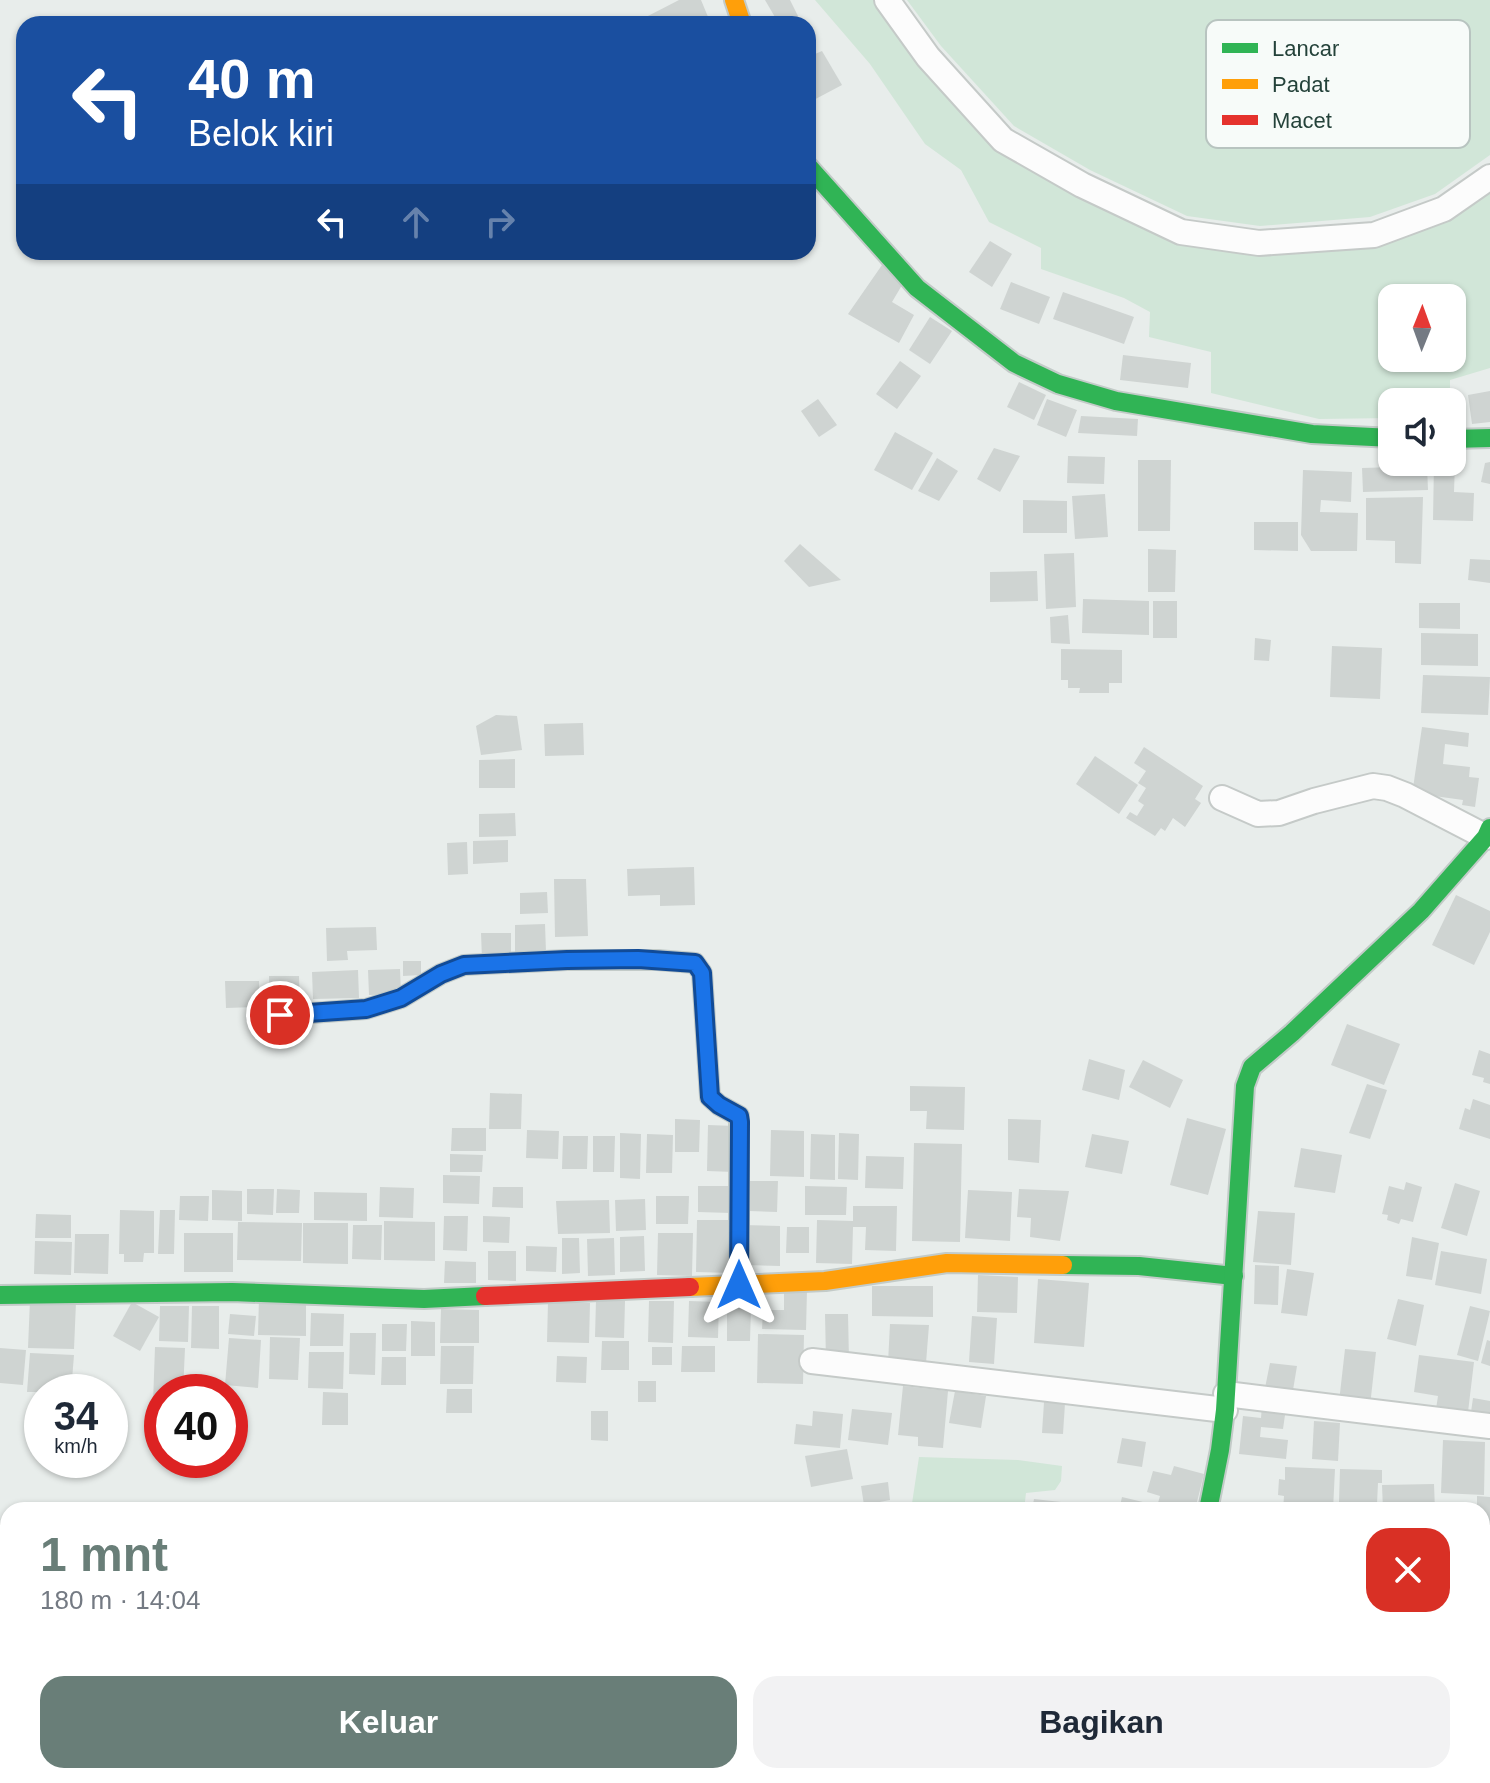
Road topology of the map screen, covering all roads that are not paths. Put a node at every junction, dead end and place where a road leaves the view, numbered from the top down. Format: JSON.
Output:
{"nodes":[{"id":1,"x":887,"y":0,"type":"edge"},
{"id":2,"x":816,"y":175,"type":"edge"},
{"id":3,"x":1490,"y":177,"type":"edge"},
{"id":4,"x":1378,"y":437,"type":"edge"},
{"id":5,"x":1490,"y":438,"type":"edge"},
{"id":6,"x":1466,"y":439,"type":"edge"},
{"id":7,"x":1222,"y":798,"type":"dead end"},
{"id":8,"x":1489,"y":834,"type":"edge"},
{"id":9,"x":257,"y":1017,"type":"dead end"},
{"id":10,"x":1234,"y":1276,"type":"junction"},
{"id":11,"x":739,"y":1285,"type":"junction"},
{"id":12,"x":0,"y":1295,"type":"edge"},
{"id":13,"x":812,"y":1361,"type":"dead end"},
{"id":14,"x":1225,"y":1402,"type":"junction"},
{"id":15,"x":1490,"y":1426,"type":"edge"},
{"id":16,"x":1210,"y":1502,"type":"edge"}],
"edges":[{"from":1,"to":3,"type":"street"},
{"from":2,"to":4,"type":"street"},
{"from":5,"to":6,"type":"street"},
{"from":7,"to":8,"type":"street"},
{"from":8,"to":10,"type":"street"},
{"from":9,"to":11,"type":"street"},
{"from":10,"to":11,"type":"street"},
{"from":10,"to":14,"type":"street"},
{"from":11,"to":12,"type":"street"},
{"from":13,"to":14,"type":"street"},
{"from":14,"to":15,"type":"street"},
{"from":14,"to":16,"type":"street"}]}
